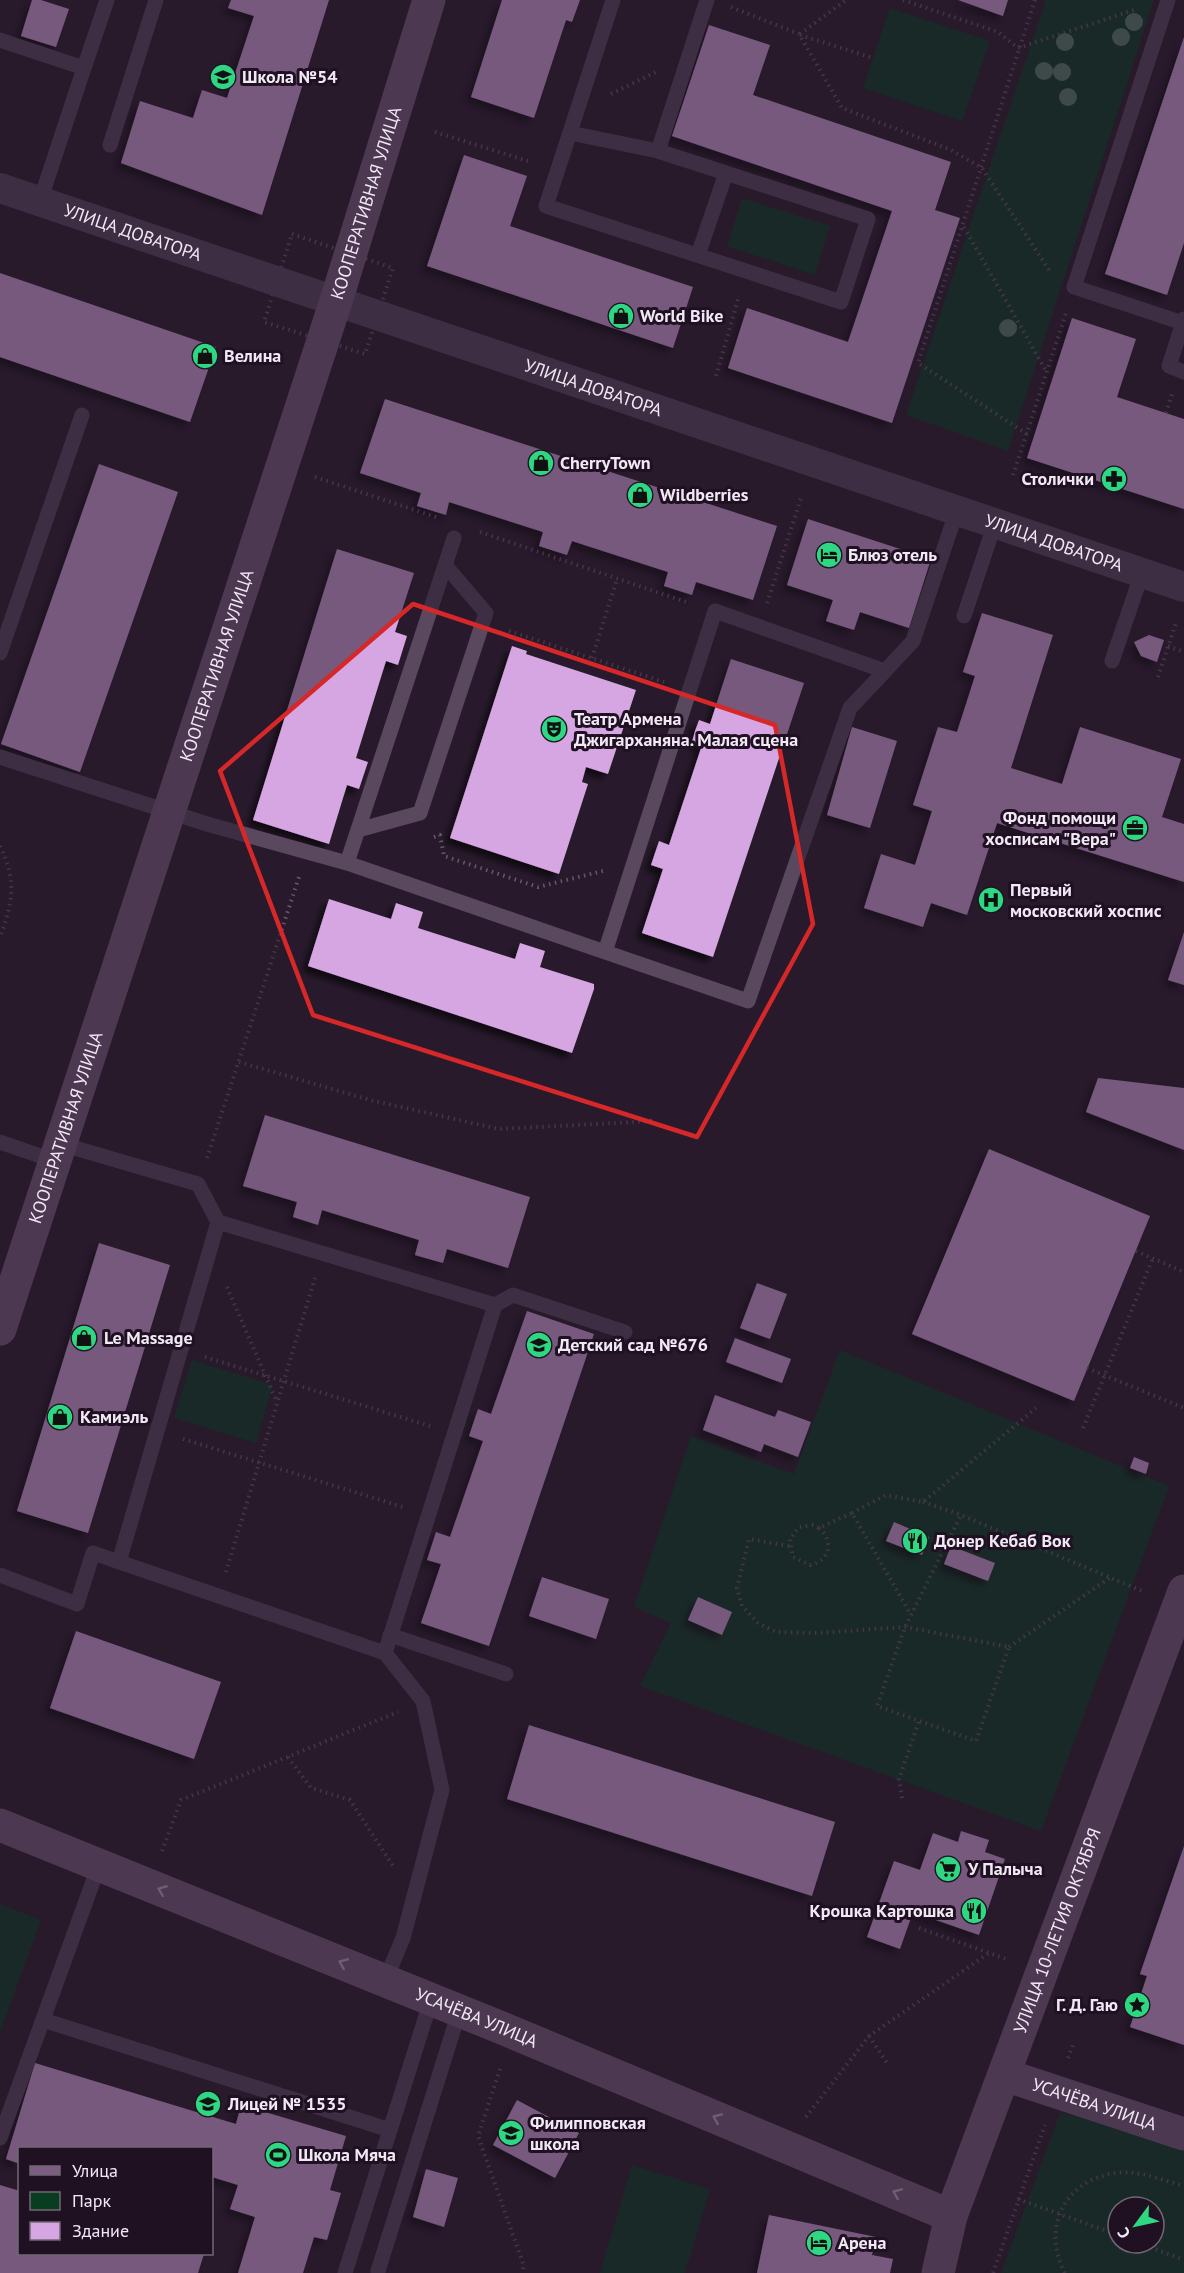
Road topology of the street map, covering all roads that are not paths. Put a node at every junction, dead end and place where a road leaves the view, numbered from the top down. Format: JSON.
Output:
{"nodes":[{"id":1,"x":107,"y":0,"type":"edge"},
{"id":2,"x":156,"y":0,"type":"edge"},
{"id":3,"x":429,"y":0,"type":"edge"},
{"id":4,"x":613,"y":0,"type":"edge"},
{"id":5,"x":706,"y":0,"type":"edge"},
{"id":6,"x":1168,"y":0,"type":"edge"},
{"id":7,"x":0,"y":40,"type":"edge"},
{"id":8,"x":84,"y":68,"type":"junction"},
{"id":9,"x":570,"y":133,"type":"junction"},
{"id":10,"x":110,"y":145,"type":"dead end"},
{"id":11,"x":658,"y":151,"type":"junction"},
{"id":12,"x":726,"y":173,"type":"junction"},
{"id":13,"x":0,"y":188,"type":"edge"},
{"id":14,"x":39,"y":201,"type":"junction"},
{"id":15,"x":698,"y":255,"type":"junction"},
{"id":16,"x":336,"y":301,"type":"junction"},
{"id":17,"x":1183,"y":321,"type":"edge"},
{"id":18,"x":1184,"y":372,"type":"edge"},
{"id":19,"x":82,"y":415,"type":"dead end"},
{"id":20,"x":957,"y":510,"type":"junction"},
{"id":21,"x":995,"y":524,"type":"junction"},
{"id":22,"x":454,"y":538,"type":"dead end"},
{"id":23,"x":445,"y":565,"type":"junction"},
{"id":24,"x":1142,"y":573,"type":"junction"},
{"id":25,"x":1184,"y":587,"type":"edge"},
{"id":26,"x":964,"y":615,"type":"dead end"},
{"id":27,"x":0,"y":653,"type":"edge"},
{"id":28,"x":1112,"y":661,"type":"dead end"},
{"id":29,"x":885,"y":671,"type":"junction"},
{"id":30,"x":0,"y":756,"type":"edge"},
{"id":31,"x":170,"y":812,"type":"junction"},
{"id":32,"x":358,"y":830,"type":"junction"},
{"id":33,"x":347,"y":863,"type":"junction"},
{"id":34,"x":605,"y":952,"type":"junction"},
{"id":35,"x":0,"y":1142,"type":"edge"},
{"id":36,"x":58,"y":1153,"type":"junction"},
{"id":37,"x":218,"y":1222,"type":"junction"},
{"id":38,"x":495,"y":1305,"type":"junction"},
{"id":39,"x":0,"y":1329,"type":"edge"},
{"id":40,"x":625,"y":1332,"type":"dead end"},
{"id":41,"x":119,"y":1562,"type":"junction"},
{"id":42,"x":0,"y":1575,"type":"edge"},
{"id":43,"x":1184,"y":1591,"type":"edge"},
{"id":44,"x":390,"y":1635,"type":"junction"},
{"id":45,"x":385,"y":1653,"type":"junction"},
{"id":46,"x":506,"y":1674,"type":"dead end"},
{"id":47,"x":0,"y":1825,"type":"edge"},
{"id":48,"x":99,"y":1865,"type":"junction"},
{"id":49,"x":385,"y":1981,"type":"junction"},
{"id":50,"x":445,"y":2006,"type":"junction"},
{"id":51,"x":43,"y":2020,"type":"junction"},
{"id":52,"x":1005,"y":2075,"type":"junction"},
{"id":53,"x":5,"y":2109,"type":"edge"},
{"id":54,"x":390,"y":2130,"type":"junction"},
{"id":55,"x":1184,"y":2134,"type":"edge"},
{"id":56,"x":0,"y":2138,"type":"edge"},
{"id":57,"x":951,"y":2216,"type":"junction"},
{"id":58,"x":378,"y":2271,"type":"dead end"},
{"id":59,"x":345,"y":2273,"type":"edge"},
{"id":60,"x":938,"y":2273,"type":"edge"}],
"edges":[{"from":1,"to":8,"type":"lane"},
{"from":2,"to":10,"type":"lane"},
{"from":3,"to":16,"type":"street","name":"КООПЕРАТИВНАЯ УЛИЦА"},
{"from":4,"to":9,"type":"lane"},
{"from":5,"to":11,"type":"lane"},
{"from":6,"to":17,"type":"lane"},
{"from":7,"to":8,"type":"lane"},
{"from":8,"to":14,"type":"lane"},
{"from":9,"to":11,"type":"lane"},
{"from":9,"to":15,"type":"lane"},
{"from":11,"to":12,"type":"lane"},
{"from":12,"to":15,"type":"lane"},
{"from":12,"to":15,"type":"lane"},
{"from":13,"to":14,"type":"street","name":"УЛИЦА ДОВАТОРА"},
{"from":14,"to":16,"type":"street","name":"УЛИЦА ДОВАТОРА"},
{"from":16,"to":20,"type":"street","name":"УЛИЦА ДОВАТОРА"},
{"from":16,"to":31,"type":"street","name":"КООПЕРАТИВНАЯ УЛИЦА"},
{"from":17,"to":18,"type":"lane"},
{"from":19,"to":27,"type":"lane"},
{"from":20,"to":21,"type":"street","name":"УЛИЦА ДОВАТОРА"},
{"from":20,"to":29,"type":"lane"},
{"from":21,"to":24,"type":"street","name":"УЛИЦА ДОВАТОРА"},
{"from":21,"to":26,"type":"lane"},
{"from":22,"to":23,"type":"lane"},
{"from":23,"to":32,"type":"lane"},
{"from":23,"to":32,"type":"lane"},
{"from":24,"to":25,"type":"street","name":"УЛИЦА ДОВАТОРА"},
{"from":24,"to":28,"type":"lane"},
{"from":29,"to":34,"type":"lane"},
{"from":29,"to":34,"type":"lane"},
{"from":30,"to":31,"type":"lane"},
{"from":31,"to":33,"type":"lane"},
{"from":31,"to":36,"type":"street","name":"КООПЕРАТИВНАЯ УЛИЦА"},
{"from":32,"to":33,"type":"lane"},
{"from":33,"to":34,"type":"lane"},
{"from":35,"to":36,"type":"lane"},
{"from":36,"to":37,"type":"lane"},
{"from":36,"to":39,"type":"street","name":"КООПЕРАТИВНАЯ УЛИЦА"},
{"from":37,"to":38,"type":"lane"},
{"from":37,"to":41,"type":"lane"},
{"from":38,"to":40,"type":"lane"},
{"from":38,"to":44,"type":"lane"},
{"from":41,"to":42,"type":"lane"},
{"from":41,"to":45,"type":"lane"},
{"from":43,"to":52,"type":"street","name":"УЛИЦА 10-ЛЕТИЯ ОКТЯБРЯ"},
{"from":44,"to":45,"type":"lane"},
{"from":44,"to":46,"type":"lane"},
{"from":45,"to":49,"type":"lane"},
{"from":47,"to":48,"type":"street","name":"УСАЧЁВА УЛИЦА"},
{"from":49,"to":48,"type":"street","name":"УСАЧЁВА УЛИЦА","one_way":true},
{"from":48,"to":51,"type":"lane"},
{"from":49,"to":50,"type":"street","name":"УСАЧЁВА УЛИЦА"},
{"from":50,"to":54,"type":"lane"},
{"from":57,"to":50,"type":"street","name":"УСАЧЁВА УЛИЦА","one_way":true},
{"from":50,"to":58,"type":"lane"},
{"from":51,"to":53,"type":"lane"},
{"from":51,"to":54,"type":"lane"},
{"from":52,"to":55,"type":"street","name":"УСАЧЁВА УЛИЦА"},
{"from":52,"to":57,"type":"street","name":"УЛИЦА 10-ЛЕТИЯ ОКТЯБРЯ"},
{"from":53,"to":56,"type":"lane"},
{"from":54,"to":59,"type":"lane"},
{"from":57,"to":60,"type":"street","name":"УЛИЦА 10-ЛЕТИЯ ОКТЯБРЯ"}]}
